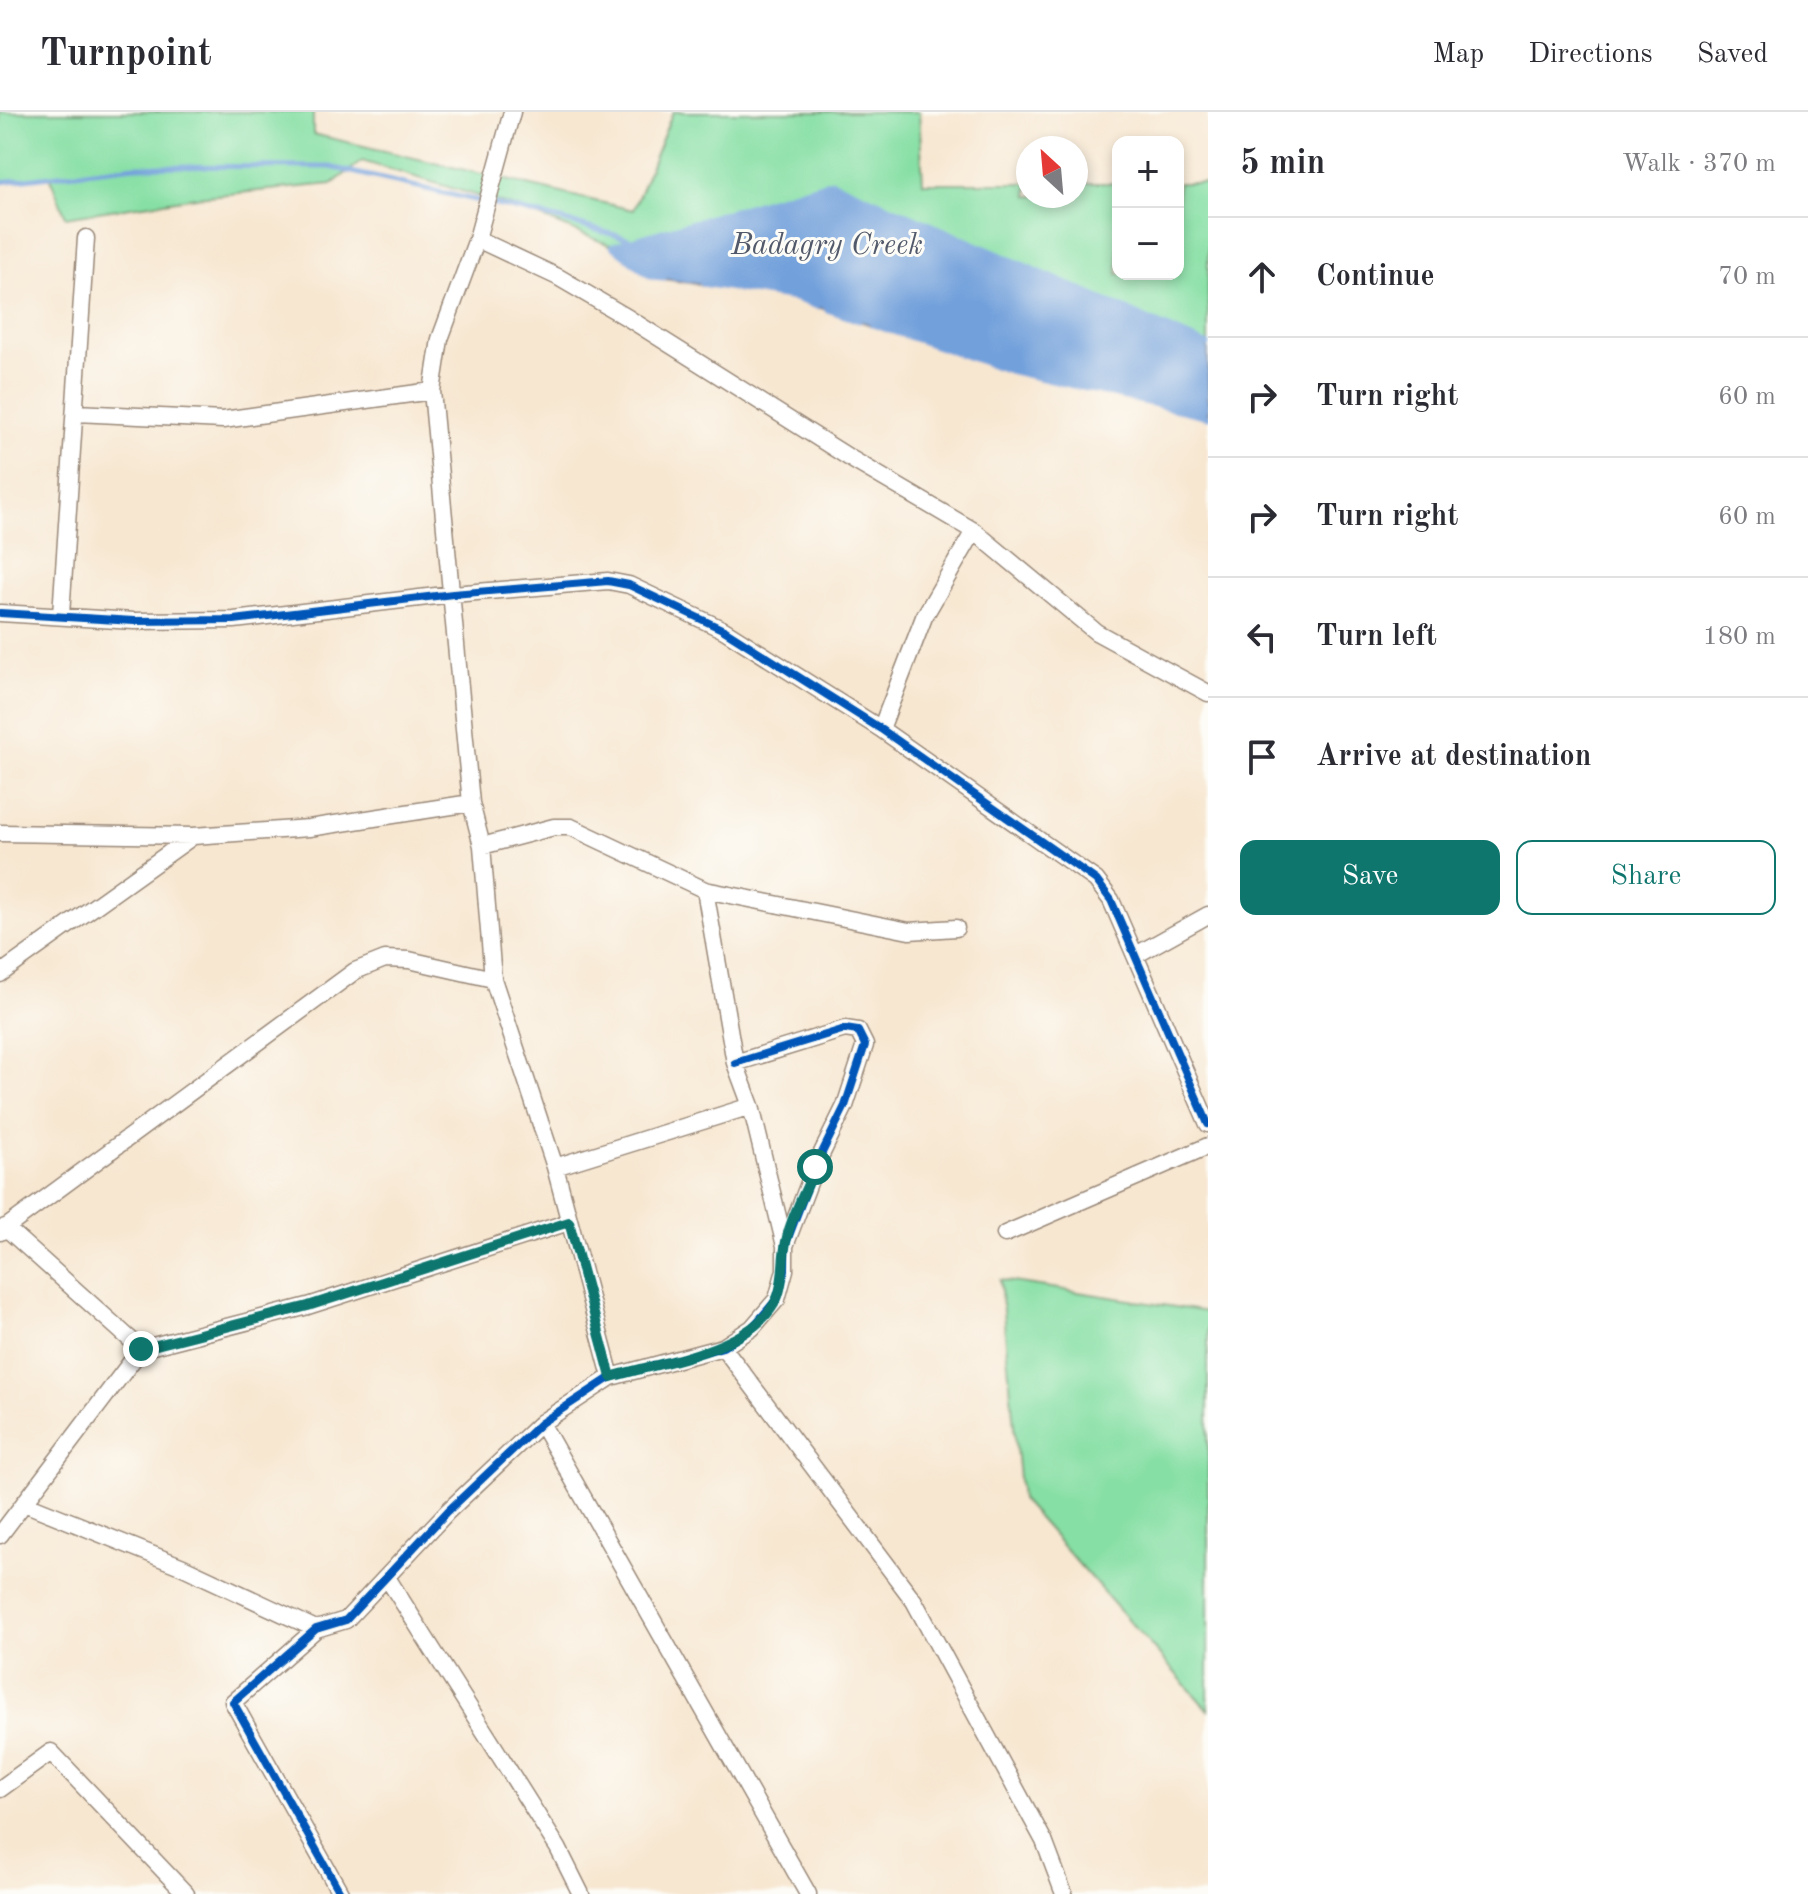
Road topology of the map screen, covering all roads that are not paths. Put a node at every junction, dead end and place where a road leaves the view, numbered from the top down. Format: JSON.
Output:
{"nodes":[{"id":1,"x":512,"y":112,"type":"edge"},
{"id":2,"x":480,"y":231,"type":"junction"},
{"id":3,"x":86,"y":238,"type":"dead end"},
{"id":4,"x":432,"y":391,"type":"junction"},
{"id":5,"x":76,"y":413,"type":"junction"},
{"id":6,"x":974,"y":531,"type":"junction"},
{"id":7,"x":453,"y":594,"type":"junction"},
{"id":8,"x":0,"y":613,"type":"edge"},
{"id":9,"x":61,"y":615,"type":"junction"},
{"id":10,"x":1208,"y":693,"type":"edge"},
{"id":11,"x":881,"y":729,"type":"junction"},
{"id":12,"x":471,"y":803,"type":"junction"},
{"id":13,"x":1,"y":831,"type":"edge"},
{"id":14,"x":193,"y":836,"type":"junction"},
{"id":15,"x":482,"y":846,"type":"junction"},
{"id":16,"x":705,"y":890,"type":"junction"},
{"id":17,"x":1208,"y":915,"type":"edge"},
{"id":18,"x":956,"y":928,"type":"dead end"},
{"id":19,"x":1136,"y":955,"type":"junction"},
{"id":20,"x":0,"y":974,"type":"edge"},
{"id":21,"x":493,"y":979,"type":"junction"},
{"id":22,"x":735,"y":1063,"type":"junction"},
{"id":23,"x":751,"y":1106,"type":"junction"},
{"id":24,"x":1208,"y":1124,"type":"edge"},
{"id":25,"x":1208,"y":1146,"type":"edge"},
{"id":26,"x":555,"y":1167,"type":"junction"},
{"id":27,"x":569,"y":1222,"type":"junction"},
{"id":28,"x":2,"y":1229,"type":"edge"},
{"id":29,"x":1005,"y":1234,"type":"dead end"},
{"id":30,"x":785,"y":1246,"type":"junction"},
{"id":31,"x":723,"y":1347,"type":"junction"},
{"id":32,"x":141,"y":1349,"type":"junction"},
{"id":33,"x":611,"y":1377,"type":"junction"},
{"id":34,"x":541,"y":1423,"type":"junction"},
{"id":35,"x":24,"y":1503,"type":"junction"},
{"id":36,"x":0,"y":1535,"type":"edge"},
{"id":37,"x":388,"y":1579,"type":"junction"},
{"id":38,"x":316,"y":1629,"type":"junction"},
{"id":39,"x":0,"y":1789,"type":"edge"},
{"id":40,"x":186,"y":1894,"type":"edge"},
{"id":41,"x":341,"y":1894,"type":"edge"},
{"id":42,"x":581,"y":1894,"type":"edge"},
{"id":43,"x":808,"y":1894,"type":"edge"},
{"id":44,"x":1064,"y":1894,"type":"edge"}],
"edges":[{"from":1,"to":2,"type":"street"},
{"from":2,"to":4,"type":"street"},
{"from":2,"to":6,"type":"street"},
{"from":3,"to":5,"type":"street"},
{"from":4,"to":5,"type":"street"},
{"from":4,"to":7,"type":"street"},
{"from":5,"to":9,"type":"street"},
{"from":6,"to":10,"type":"street"},
{"from":6,"to":11,"type":"street"},
{"from":7,"to":9,"type":"street"},
{"from":7,"to":11,"type":"street"},
{"from":7,"to":12,"type":"street"},
{"from":8,"to":9,"type":"street"},
{"from":11,"to":19,"type":"street"},
{"from":12,"to":14,"type":"street"},
{"from":12,"to":15,"type":"street"},
{"from":13,"to":14,"type":"street"},
{"from":14,"to":20,"type":"street"},
{"from":15,"to":16,"type":"street"},
{"from":15,"to":21,"type":"street"},
{"from":16,"to":18,"type":"street"},
{"from":16,"to":22,"type":"street"},
{"from":17,"to":19,"type":"street"},
{"from":19,"to":24,"type":"street"},
{"from":21,"to":26,"type":"street"},
{"from":21,"to":28,"type":"street"},
{"from":22,"to":23,"type":"street"},
{"from":22,"to":30,"type":"street"},
{"from":23,"to":26,"type":"street"},
{"from":23,"to":30,"type":"street"},
{"from":25,"to":29,"type":"street"},
{"from":26,"to":27,"type":"street"},
{"from":27,"to":32,"type":"street"},
{"from":27,"to":33,"type":"street"},
{"from":28,"to":32,"type":"street"},
{"from":30,"to":31,"type":"street"},
{"from":31,"to":33,"type":"street"},
{"from":31,"to":44,"type":"street"},
{"from":32,"to":35,"type":"street"},
{"from":33,"to":34,"type":"street"},
{"from":34,"to":37,"type":"street"},
{"from":34,"to":43,"type":"street"},
{"from":35,"to":36,"type":"street"},
{"from":35,"to":38,"type":"street"},
{"from":37,"to":38,"type":"street"},
{"from":37,"to":42,"type":"street"},
{"from":38,"to":41,"type":"street"},
{"from":39,"to":40,"type":"street"}]}
